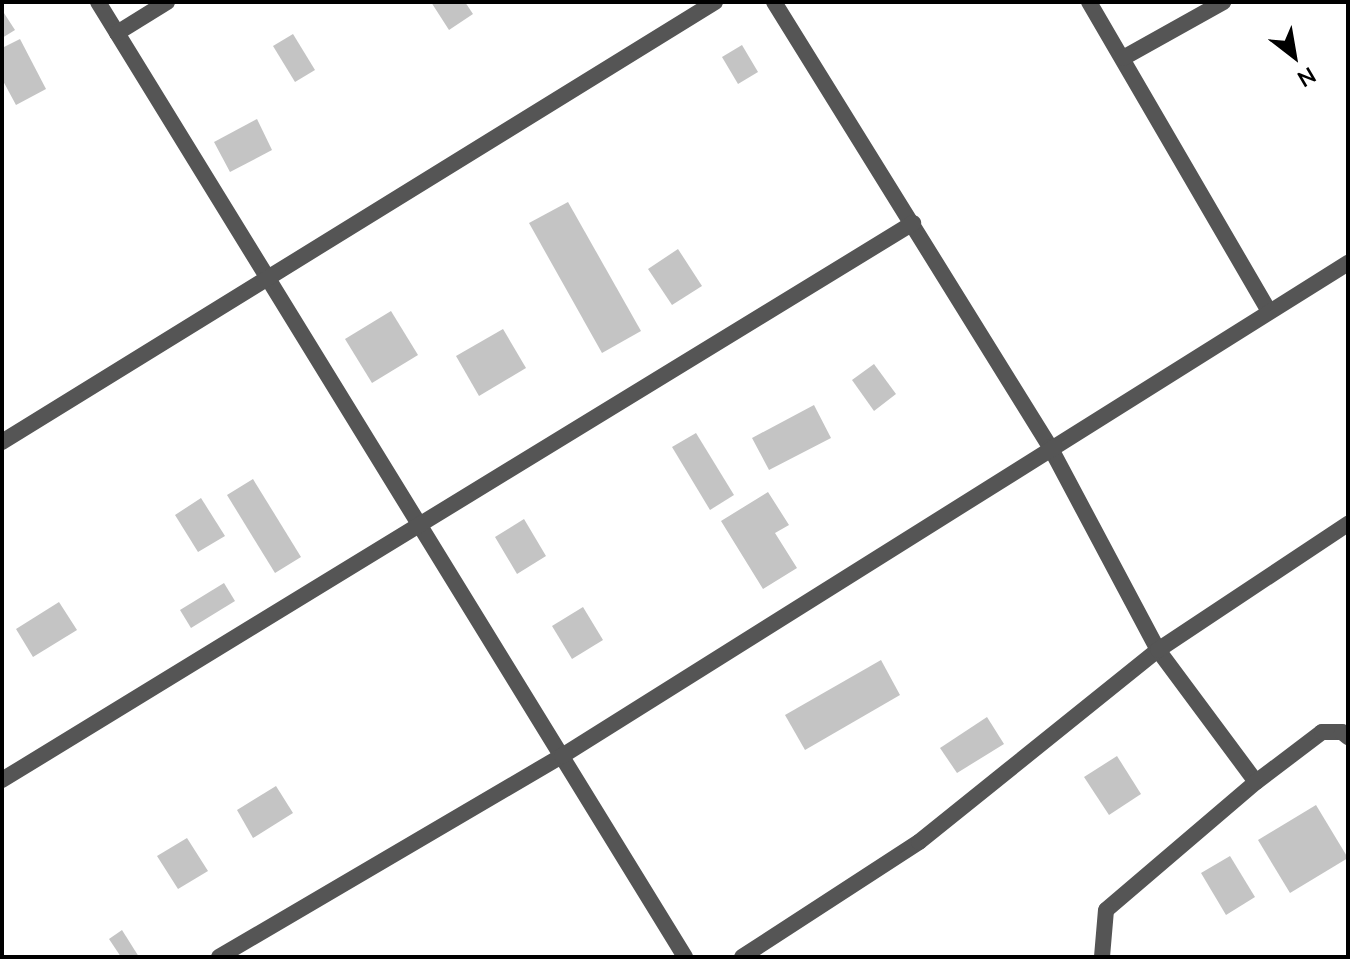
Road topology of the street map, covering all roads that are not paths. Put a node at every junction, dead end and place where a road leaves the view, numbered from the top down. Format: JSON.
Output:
{"nodes":[{"id":1,"x":98,"y":2,"type":"edge"},
{"id":2,"x":167,"y":2,"type":"edge"},
{"id":3,"x":715,"y":2,"type":"edge"},
{"id":4,"x":774,"y":2,"type":"edge"},
{"id":5,"x":1089,"y":2,"type":"edge"},
{"id":6,"x":1223,"y":2,"type":"edge"},
{"id":7,"x":117,"y":33,"type":"junction"},
{"id":8,"x":1123,"y":58,"type":"junction"},
{"id":9,"x":913,"y":223,"type":"junction"},
{"id":10,"x":1346,"y":270,"type":"edge"},
{"id":11,"x":272,"y":278,"type":"junction"},
{"id":12,"x":1269,"y":311,"type":"junction"},
{"id":13,"x":5,"y":435,"type":"edge"},
{"id":14,"x":1050,"y":447,"type":"junction"},
{"id":15,"x":417,"y":524,"type":"junction"},
{"id":16,"x":1348,"y":524,"type":"edge"},
{"id":17,"x":1158,"y":650,"type":"junction"},
{"id":18,"x":1348,"y":737,"type":"edge"},
{"id":19,"x":562,"y":756,"type":"junction"},
{"id":20,"x":2,"y":780,"type":"edge"},
{"id":21,"x":1256,"y":782,"type":"junction"},
{"id":22,"x":219,"y":957,"type":"edge"},
{"id":23,"x":685,"y":957,"type":"edge"},
{"id":24,"x":742,"y":957,"type":"edge"},
{"id":25,"x":1102,"y":957,"type":"edge"}],
"edges":[{"from":1,"to":7,"type":"street"},
{"from":2,"to":7,"type":"street"},
{"from":3,"to":11,"type":"street"},
{"from":4,"to":9,"type":"street"},
{"from":5,"to":8,"type":"street"},
{"from":6,"to":8,"type":"street"},
{"from":7,"to":11,"type":"street"},
{"from":8,"to":12,"type":"street"},
{"from":9,"to":14,"type":"street"},
{"from":9,"to":15,"type":"street"},
{"from":10,"to":12,"type":"street"},
{"from":11,"to":13,"type":"street"},
{"from":11,"to":15,"type":"street"},
{"from":12,"to":14,"type":"street"},
{"from":14,"to":17,"type":"street"},
{"from":14,"to":19,"type":"street"},
{"from":15,"to":19,"type":"street"},
{"from":15,"to":20,"type":"street"},
{"from":16,"to":17,"type":"street"},
{"from":17,"to":21,"type":"street"},
{"from":17,"to":24,"type":"street"},
{"from":18,"to":21,"type":"street"},
{"from":19,"to":22,"type":"street"},
{"from":19,"to":23,"type":"street"},
{"from":21,"to":25,"type":"street"}]}
